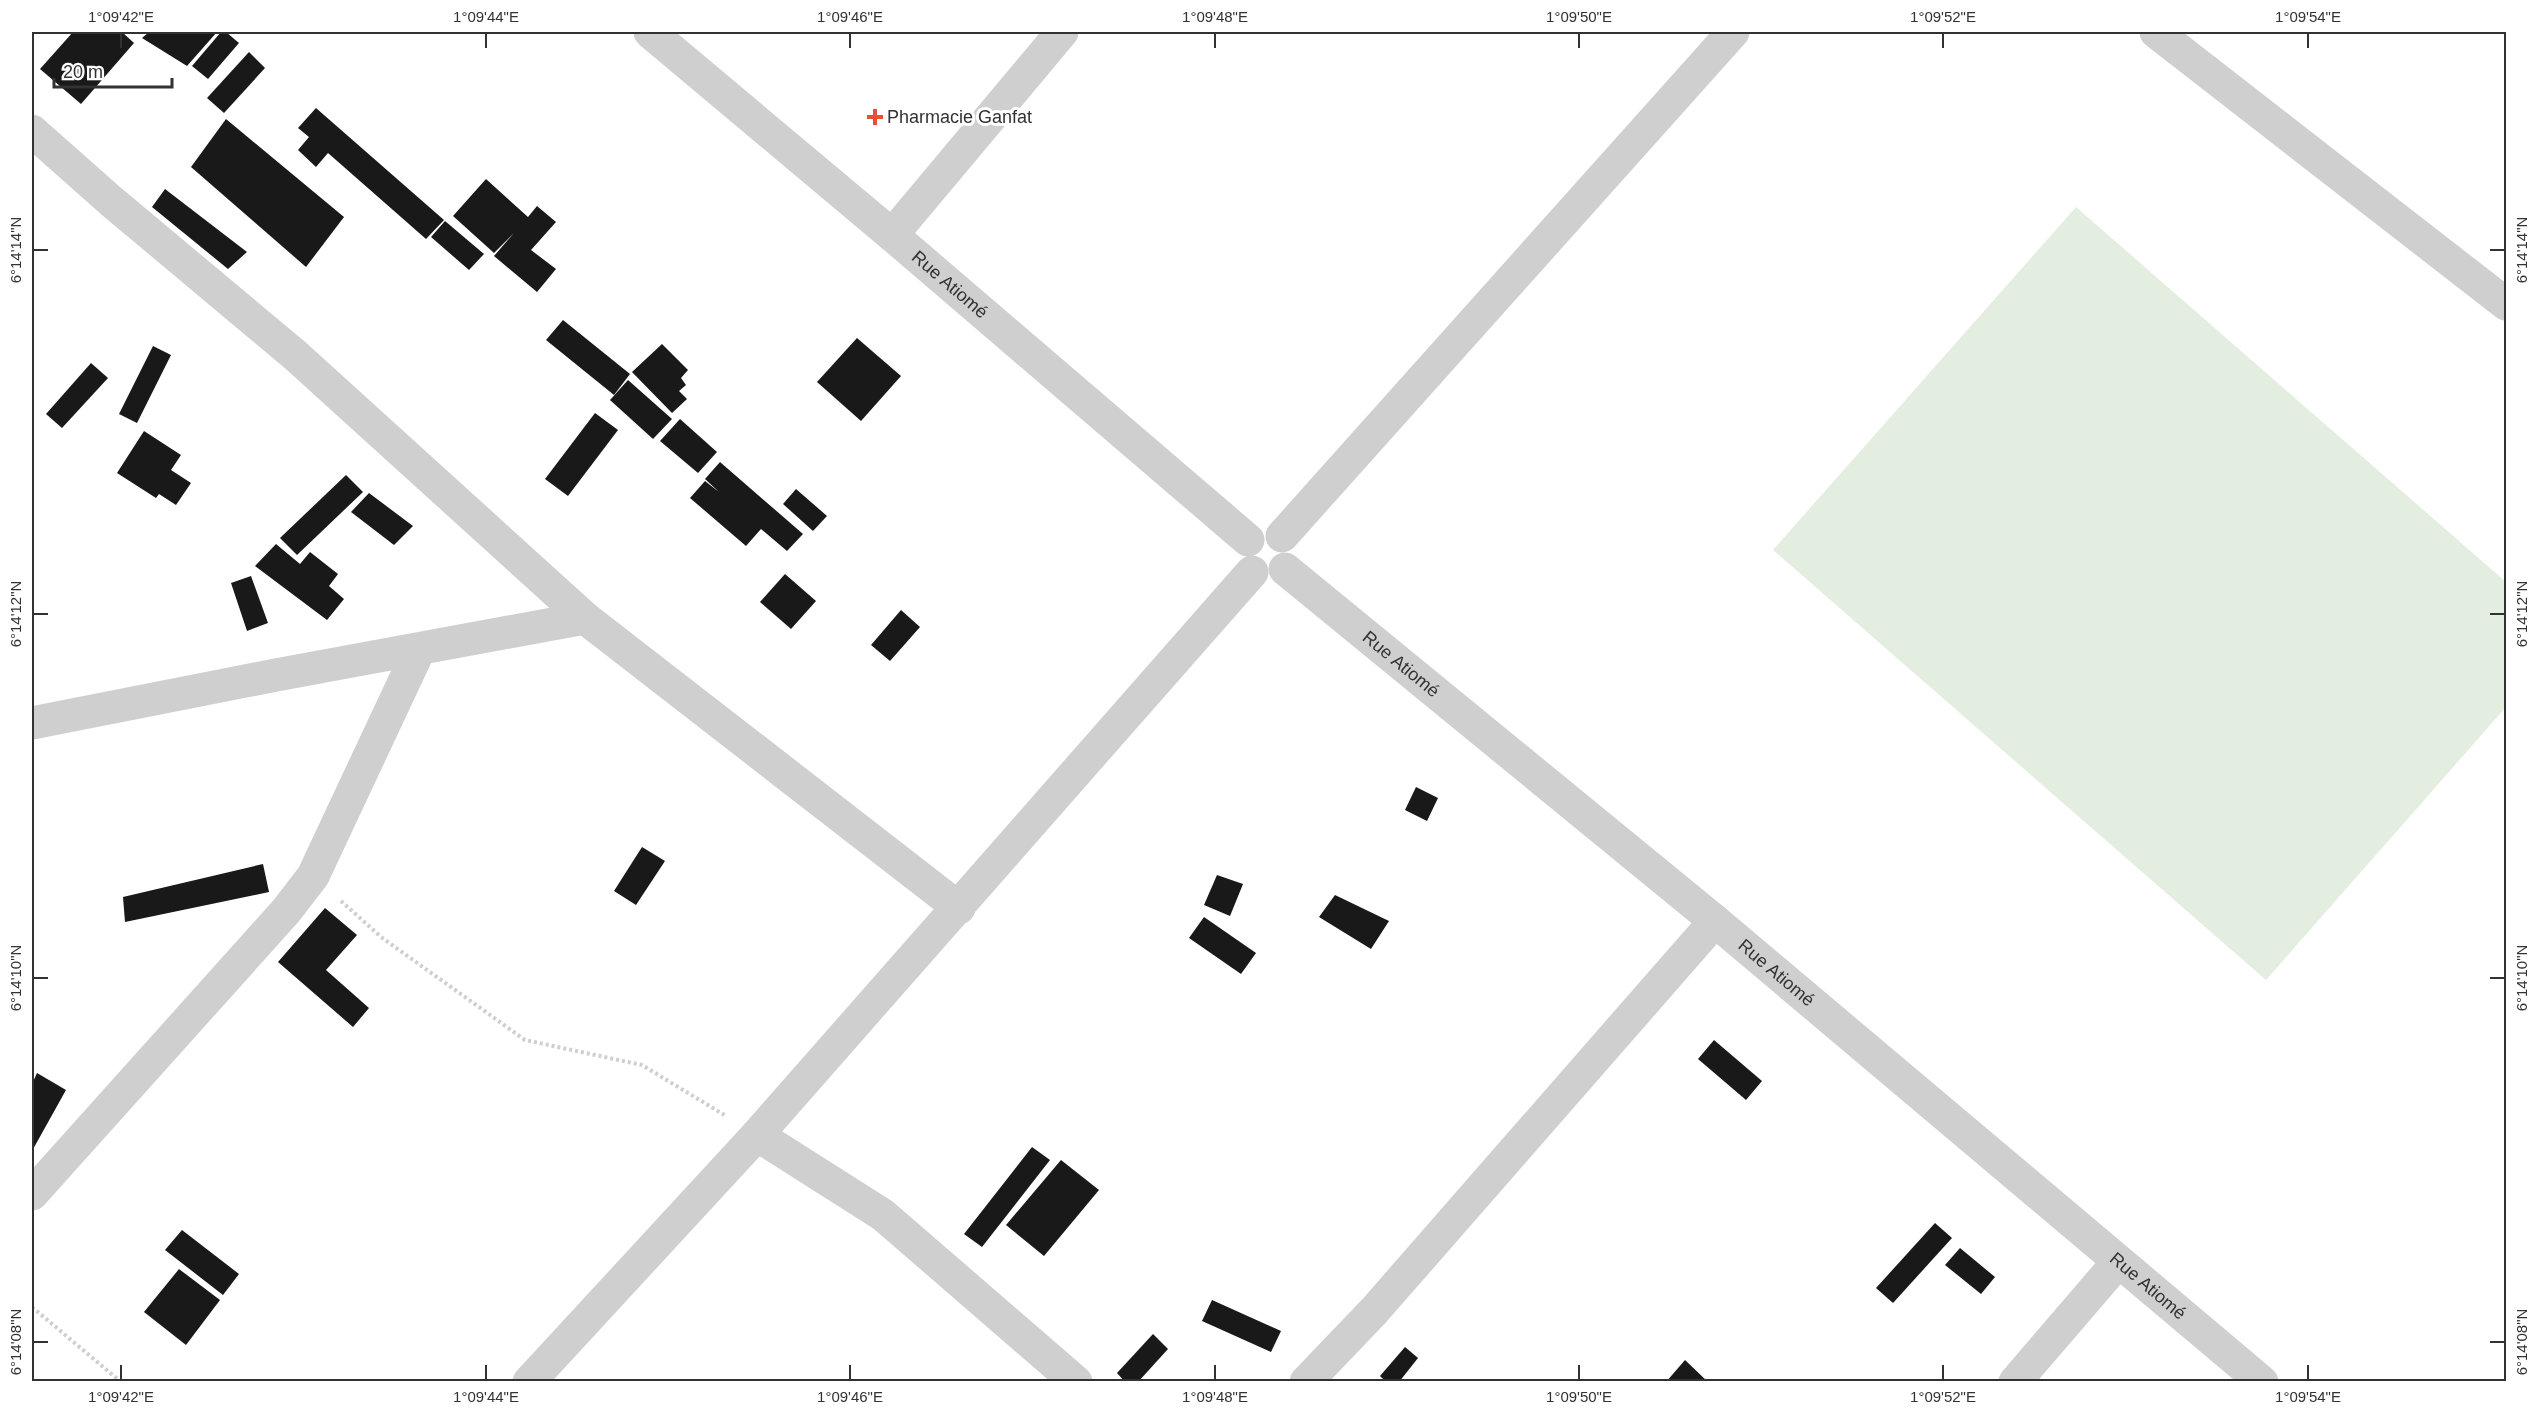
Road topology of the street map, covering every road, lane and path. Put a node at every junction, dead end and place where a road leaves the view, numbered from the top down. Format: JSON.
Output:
{"nodes":[{"id":1,"x":650,"y":32,"type":"edge"},
{"id":2,"x":1062,"y":32,"type":"edge"},
{"id":3,"x":1733,"y":32,"type":"edge"},
{"id":4,"x":2156,"y":32,"type":"edge"},
{"id":5,"x":32,"y":131,"type":"edge"},
{"id":6,"x":892,"y":235,"type":"junction"},
{"id":7,"x":2506,"y":304,"type":"edge"},
{"id":8,"x":1282,"y":536,"type":"junction"},
{"id":9,"x":1248,"y":540,"type":"junction"},
{"id":10,"x":1285,"y":569,"type":"junction"},
{"id":11,"x":1252,"y":572,"type":"junction"},
{"id":12,"x":585,"y":618,"type":"junction"},
{"id":13,"x":418,"y":650,"type":"junction"},
{"id":14,"x":32,"y":723,"type":"edge"},
{"id":15,"x":313,"y":876,"type":"junction"},
{"id":16,"x":959,"y":908,"type":"junction"},
{"id":17,"x":1715,"y":921,"type":"junction"},
{"id":18,"x":757,"y":1135,"type":"junction"},
{"id":19,"x":32,"y":1194,"type":"edge"},
{"id":20,"x":2118,"y":1262,"type":"junction"},
{"id":21,"x":32,"y":1307,"type":"edge"},
{"id":22,"x":121,"y":1382,"type":"edge"},
{"id":23,"x":530,"y":1382,"type":"edge"},
{"id":24,"x":1076,"y":1382,"type":"edge"},
{"id":25,"x":1306,"y":1382,"type":"edge"},
{"id":26,"x":2015,"y":1382,"type":"edge"},
{"id":27,"x":2262,"y":1382,"type":"edge"}],
"edges":[{"from":1,"to":6,"type":"street","name":"Rue Atiomé"},
{"from":2,"to":6,"type":"street"},
{"from":3,"to":8,"type":"street"},
{"from":4,"to":7,"type":"street"},
{"from":5,"to":12,"type":"street"},
{"from":6,"to":9,"type":"street","name":"Rue Atiomé"},
{"from":8,"to":9,"type":"street"},
{"from":8,"to":10,"type":"street"},
{"from":9,"to":11,"type":"street"},
{"from":10,"to":11,"type":"street"},
{"from":10,"to":17,"type":"street","name":"Rue Atiomé"},
{"from":11,"to":16,"type":"street"},
{"from":12,"to":13,"type":"street"},
{"from":12,"to":16,"type":"street"},
{"from":13,"to":14,"type":"street"},
{"from":13,"to":15,"type":"street"},
{"from":15,"to":18,"type":"path"},
{"from":15,"to":19,"type":"street"},
{"from":16,"to":18,"type":"street"},
{"from":17,"to":20,"type":"street","name":"Rue Atiomé"},
{"from":17,"to":25,"type":"street"},
{"from":18,"to":23,"type":"street"},
{"from":18,"to":24,"type":"street"},
{"from":20,"to":26,"type":"street"},
{"from":20,"to":27,"type":"street","name":"Rue Atiomé"},
{"from":21,"to":22,"type":"path"}]}
